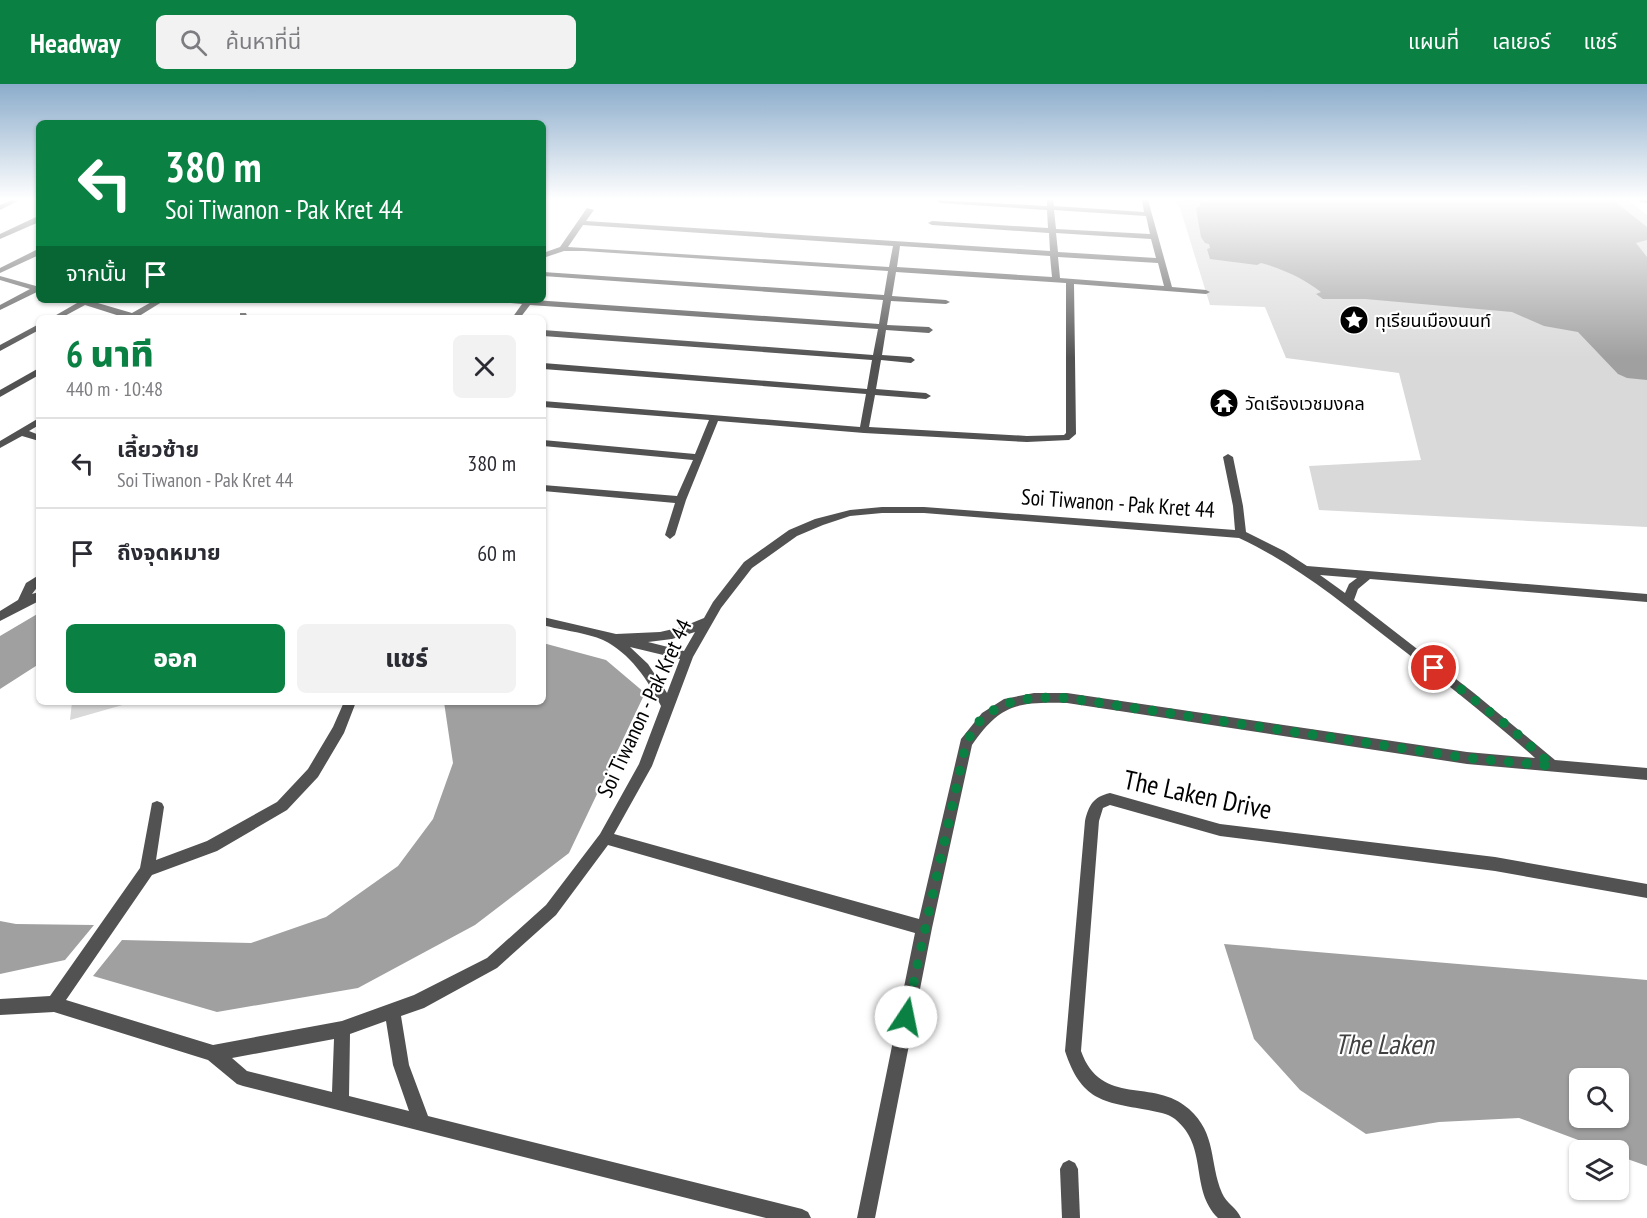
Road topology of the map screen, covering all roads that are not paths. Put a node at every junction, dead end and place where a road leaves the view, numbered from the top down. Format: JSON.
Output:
{"nodes":[{"id":1,"x":36,"y":253,"type":"edge"},
{"id":2,"x":624,"y":253,"type":"edge"},
{"id":3,"x":895,"y":253,"type":"edge"},
{"id":4,"x":1039,"y":253,"type":"edge"},
{"id":5,"x":1159,"y":253,"type":"edge"},
{"id":6,"x":1056,"y":254,"type":"junction"},
{"id":7,"x":1161,"y":261,"type":"junction"},
{"id":8,"x":892,"y":270,"type":"junction"},
{"id":9,"x":0,"y":271,"type":"edge"},
{"id":10,"x":546,"y":276,"type":"edge"},
{"id":11,"x":0,"y":278,"type":"edge"},
{"id":12,"x":1056,"y":280,"type":"junction"},
{"id":13,"x":1070,"y":281,"type":"junction"},
{"id":14,"x":36,"y":287,"type":"edge"},
{"id":15,"x":1168,"y":288,"type":"junction"},
{"id":16,"x":36,"y":289,"type":"edge"},
{"id":17,"x":1206,"y":292,"type":"dead end"},
{"id":18,"x":887,"y":298,"type":"junction"},
{"id":19,"x":546,"y":302,"type":"edge"},
{"id":20,"x":946,"y":302,"type":"dead end"},
{"id":21,"x":80,"y":303,"type":"edge"},
{"id":22,"x":89,"y":303,"type":"edge"},
{"id":23,"x":156,"y":303,"type":"edge"},
{"id":24,"x":0,"y":308,"type":"edge"},
{"id":25,"x":60,"y":315,"type":"edge"},
{"id":26,"x":126,"y":315,"type":"edge"},
{"id":27,"x":135,"y":315,"type":"edge"},
{"id":28,"x":882,"y":327,"type":"junction"},
{"id":29,"x":36,"y":329,"type":"edge"},
{"id":30,"x":929,"y":330,"type":"dead end"},
{"id":31,"x":546,"y":333,"type":"edge"},
{"id":32,"x":0,"y":348,"type":"edge"},
{"id":33,"x":876,"y":358,"type":"junction"},
{"id":34,"x":911,"y":360,"type":"dead end"},
{"id":35,"x":546,"y":366,"type":"edge"},
{"id":36,"x":36,"y":373,"type":"edge"},
{"id":37,"x":870,"y":392,"type":"junction"},
{"id":38,"x":0,"y":394,"type":"edge"},
{"id":39,"x":927,"y":396,"type":"dead end"},
{"id":40,"x":546,"y":404,"type":"edge"},
{"id":41,"x":715,"y":418,"type":"junction"},
{"id":42,"x":36,"y":423,"type":"edge"},
{"id":43,"x":864,"y":430,"type":"junction"},
{"id":44,"x":21,"y":432,"type":"junction"},
{"id":45,"x":36,"y":437,"type":"edge"},
{"id":46,"x":546,"y":443,"type":"edge"},
{"id":47,"x":0,"y":446,"type":"edge"},
{"id":48,"x":698,"y":457,"type":"junction"},
{"id":49,"x":1228,"y":457,"type":"dead end"},
{"id":50,"x":546,"y":488,"type":"edge"},
{"id":51,"x":681,"y":500,"type":"junction"},
{"id":52,"x":670,"y":534,"type":"dead end"},
{"id":53,"x":1241,"y":534,"type":"junction"},
{"id":54,"x":1306,"y":570,"type":"junction"},
{"id":55,"x":1367,"y":576,"type":"junction"},
{"id":56,"x":36,"y":581,"type":"edge"},
{"id":57,"x":36,"y":597,"type":"edge"},
{"id":58,"x":1647,"y":598,"type":"edge"},
{"id":59,"x":1348,"y":602,"type":"junction"},
{"id":60,"x":22,"y":603,"type":"junction"},
{"id":61,"x":0,"y":617,"type":"edge"},
{"id":62,"x":707,"y":621,"type":"junction"},
{"id":63,"x":546,"y":622,"type":"edge"},
{"id":64,"x":610,"y":639,"type":"junction"},
{"id":65,"x":687,"y":656,"type":"junction"},
{"id":66,"x":349,"y":705,"type":"edge"},
{"id":67,"x":667,"y":705,"type":"junction"},
{"id":68,"x":1552,"y":766,"type":"junction"},
{"id":69,"x":1647,"y":774,"type":"edge"},
{"id":70,"x":157,"y":807,"type":"dead end"},
{"id":71,"x":605,"y":838,"type":"junction"},
{"id":72,"x":147,"y":870,"type":"junction"},
{"id":73,"x":1647,"y":891,"type":"edge"},
{"id":74,"x":924,"y":928,"type":"junction"},
{"id":75,"x":54,"y":1004,"type":"junction"},
{"id":76,"x":0,"y":1007,"type":"edge"},
{"id":77,"x":392,"y":1011,"type":"junction"},
{"id":78,"x":342,"y":1029,"type":"junction"},
{"id":79,"x":213,"y":1053,"type":"junction"},
{"id":80,"x":340,"y":1102,"type":"junction"},
{"id":81,"x":422,"y":1123,"type":"junction"},
{"id":82,"x":1069,"y":1168,"type":"dead end"},
{"id":83,"x":802,"y":1218,"type":"edge"},
{"id":84,"x":866,"y":1218,"type":"edge"},
{"id":85,"x":1071,"y":1218,"type":"edge"},
{"id":86,"x":1232,"y":1218,"type":"edge"}],
"edges":[{"from":1,"to":9,"type":"street"},
{"from":2,"to":8,"type":"street"},
{"from":3,"to":8,"type":"street"},
{"from":4,"to":6,"type":"street"},
{"from":5,"to":7,"type":"street"},
{"from":6,"to":7,"type":"street"},
{"from":6,"to":12,"type":"street"},
{"from":7,"to":15,"type":"street"},
{"from":8,"to":12,"type":"street"},
{"from":8,"to":18,"type":"street"},
{"from":10,"to":18,"type":"street"},
{"from":11,"to":14,"type":"street"},
{"from":12,"to":13,"type":"street"},
{"from":13,"to":15,"type":"street"},
{"from":13,"to":43,"type":"street"},
{"from":15,"to":17,"type":"street"},
{"from":16,"to":24,"type":"street"},
{"from":18,"to":20,"type":"street"},
{"from":18,"to":28,"type":"street"},
{"from":19,"to":28,"type":"street"},
{"from":21,"to":25,"type":"street"},
{"from":22,"to":26,"type":"street"},
{"from":23,"to":27,"type":"street"},
{"from":28,"to":30,"type":"street"},
{"from":28,"to":33,"type":"street"},
{"from":29,"to":32,"type":"street"},
{"from":31,"to":33,"type":"street"},
{"from":33,"to":34,"type":"street"},
{"from":33,"to":37,"type":"street"},
{"from":35,"to":37,"type":"street"},
{"from":36,"to":38,"type":"street"},
{"from":37,"to":39,"type":"street"},
{"from":37,"to":43,"type":"street"},
{"from":40,"to":41,"type":"street"},
{"from":41,"to":43,"type":"street"},
{"from":41,"to":48,"type":"street"},
{"from":42,"to":44,"type":"street"},
{"from":44,"to":45,"type":"street"},
{"from":44,"to":47,"type":"street"},
{"from":46,"to":48,"type":"street"},
{"from":48,"to":51,"type":"street"},
{"from":49,"to":53,"type":"street"},
{"from":50,"to":51,"type":"street"},
{"from":51,"to":52,"type":"street"},
{"from":53,"to":54,"type":"street","name":"Soi Tiwanon - Pak Kret 44"},
{"from":53,"to":62,"type":"street","name":"Soi Tiwanon - Pak Kret 44"},
{"from":54,"to":55,"type":"street"},
{"from":54,"to":59,"type":"street","name":"Soi Tiwanon - Pak Kret 44"},
{"from":55,"to":58,"type":"street"},
{"from":55,"to":59,"type":"street"},
{"from":56,"to":60,"type":"street"},
{"from":57,"to":60,"type":"street"},
{"from":59,"to":68,"type":"street","name":"Soi Tiwanon - Pak Kret 44"},
{"from":60,"to":61,"type":"street"},
{"from":62,"to":64,"type":"street"},
{"from":62,"to":65,"type":"street","name":"Soi Tiwanon - Pak Kret 44"},
{"from":63,"to":64,"type":"street"},
{"from":64,"to":65,"type":"street"},
{"from":64,"to":67,"type":"street"},
{"from":65,"to":67,"type":"street","name":"Soi Tiwanon - Pak Kret 44"},
{"from":66,"to":72,"type":"street"},
{"from":67,"to":71,"type":"street","name":"Soi Tiwanon - Pak Kret 44"},
{"from":68,"to":69,"type":"street"},
{"from":68,"to":74,"type":"street"},
{"from":70,"to":72,"type":"street"},
{"from":71,"to":74,"type":"street"},
{"from":71,"to":77,"type":"street","name":"Soi Tiwanon - Pak Kret 44"},
{"from":72,"to":75,"type":"street"},
{"from":73,"to":86,"type":"street","name":"The Laken Drive"},
{"from":74,"to":84,"type":"street"},
{"from":75,"to":76,"type":"street","name":"Soi Tiwanon - Pak Kret 44"},
{"from":75,"to":79,"type":"street","name":"Soi Tiwanon - Pak Kret 44"},
{"from":77,"to":78,"type":"street","name":"Soi Tiwanon - Pak Kret 44"},
{"from":77,"to":81,"type":"street"},
{"from":78,"to":79,"type":"street","name":"Soi Tiwanon - Pak Kret 44"},
{"from":78,"to":80,"type":"street"},
{"from":79,"to":80,"type":"street"},
{"from":80,"to":81,"type":"street"},
{"from":81,"to":83,"type":"street"},
{"from":82,"to":85,"type":"street"}]}
